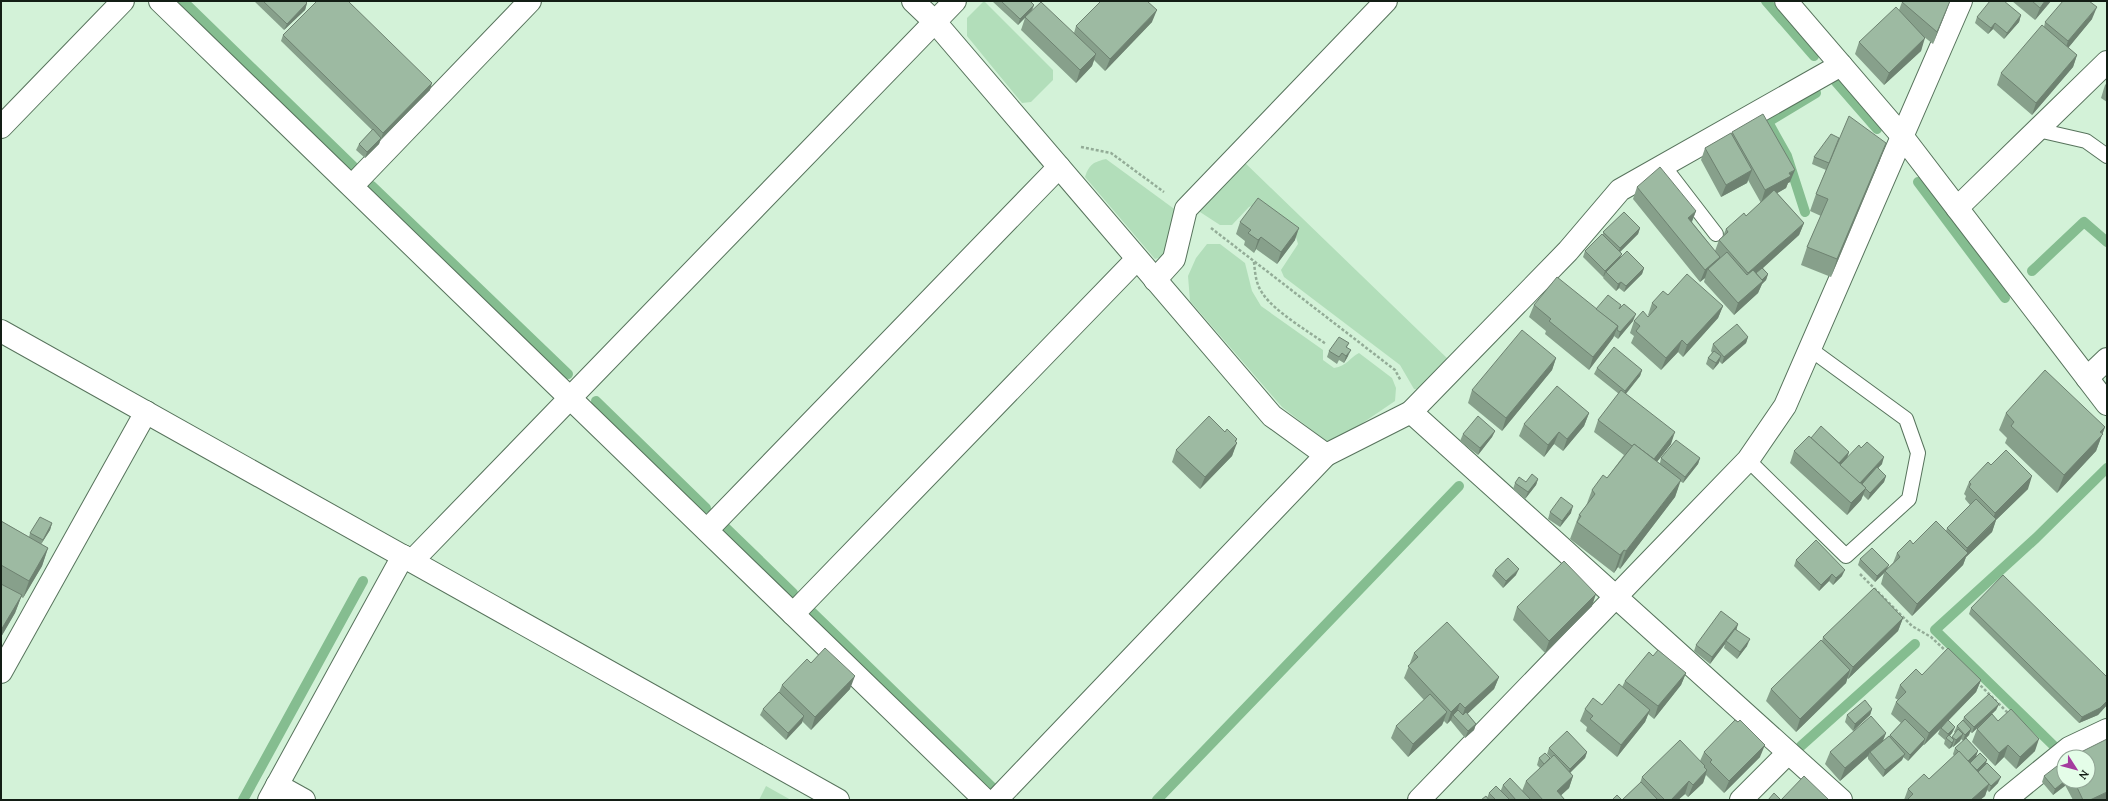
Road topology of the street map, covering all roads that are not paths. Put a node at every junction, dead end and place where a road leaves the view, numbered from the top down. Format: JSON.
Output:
{"nodes":[{"id":1,"x":123,"y":1,"type":"edge"},
{"id":2,"x":160,"y":1,"type":"edge"},
{"id":3,"x":530,"y":1,"type":"edge"},
{"id":4,"x":913,"y":1,"type":"edge"},
{"id":5,"x":955,"y":1,"type":"edge"},
{"id":6,"x":1386,"y":1,"type":"edge"},
{"id":7,"x":1786,"y":1,"type":"edge"},
{"id":8,"x":1961,"y":1,"type":"edge"},
{"id":9,"x":935,"y":22,"type":"junction"},
{"id":10,"x":2107,"y":62,"type":"edge"},
{"id":11,"x":1841,"y":65,"type":"junction"},
{"id":12,"x":1,"y":127,"type":"edge"},
{"id":13,"x":2038,"y":130,"type":"junction"},
{"id":14,"x":1902,"y":136,"type":"junction"},
{"id":15,"x":2107,"y":156,"type":"edge"},
{"id":16,"x":1663,"y":165,"type":"junction"},
{"id":17,"x":1059,"y":167,"type":"junction"},
{"id":18,"x":352,"y":186,"type":"junction"},
{"id":19,"x":1957,"y":208,"type":"junction"},
{"id":20,"x":1716,"y":234,"type":"dead end"},
{"id":21,"x":1137,"y":259,"type":"junction"},
{"id":22,"x":1155,"y":280,"type":"junction"},
{"id":23,"x":1,"y":331,"type":"edge"},
{"id":24,"x":1810,"y":349,"type":"junction"},
{"id":25,"x":2107,"y":359,"type":"edge"},
{"id":26,"x":2087,"y":378,"type":"junction"},
{"id":27,"x":571,"y":397,"type":"junction"},
{"id":28,"x":2107,"y":404,"type":"edge"},
{"id":29,"x":146,"y":412,"type":"junction"},
{"id":30,"x":1411,"y":412,"type":"junction"},
{"id":31,"x":1326,"y":454,"type":"junction"},
{"id":32,"x":1748,"y":460,"type":"junction"},
{"id":33,"x":707,"y":530,"type":"junction"},
{"id":34,"x":407,"y":559,"type":"junction"},
{"id":35,"x":1616,"y":598,"type":"junction"},
{"id":36,"x":793,"y":614,"type":"junction"},
{"id":37,"x":1,"y":672,"type":"edge"},
{"id":38,"x":2107,"y":730,"type":"edge"},
{"id":39,"x":1788,"y":753,"type":"junction"},
{"id":40,"x":273,"y":793,"type":"edge"},
{"id":41,"x":304,"y":800,"type":"edge"},
{"id":42,"x":838,"y":800,"type":"edge"},
{"id":43,"x":985,"y":800,"type":"edge"},
{"id":44,"x":996,"y":800,"type":"edge"},
{"id":45,"x":1419,"y":800,"type":"edge"},
{"id":46,"x":1740,"y":800,"type":"edge"},
{"id":47,"x":1841,"y":800,"type":"edge"},
{"id":48,"x":2005,"y":800,"type":"edge"}],
"edges":[{"from":1,"to":12,"type":"street"},
{"from":2,"to":18,"type":"street"},
{"from":3,"to":18,"type":"street"},
{"from":4,"to":9,"type":"street"},
{"from":5,"to":9,"type":"street"},
{"from":6,"to":22,"type":"street"},
{"from":7,"to":11,"type":"street"},
{"from":8,"to":14,"type":"street"},
{"from":9,"to":17,"type":"street"},
{"from":9,"to":27,"type":"street"},
{"from":10,"to":13,"type":"street"},
{"from":11,"to":14,"type":"street"},
{"from":11,"to":16,"type":"street"},
{"from":13,"to":15,"type":"lane"},
{"from":13,"to":19,"type":"street"},
{"from":14,"to":19,"type":"street"},
{"from":14,"to":24,"type":"street"},
{"from":16,"to":20,"type":"lane"},
{"from":16,"to":30,"type":"street"},
{"from":17,"to":21,"type":"street"},
{"from":17,"to":33,"type":"street"},
{"from":18,"to":27,"type":"street"},
{"from":19,"to":26,"type":"street"},
{"from":21,"to":22,"type":"street"},
{"from":21,"to":36,"type":"street"},
{"from":22,"to":31,"type":"street"},
{"from":23,"to":29,"type":"street"},
{"from":24,"to":32,"type":"street"},
{"from":24,"to":32,"type":"lane"},
{"from":25,"to":26,"type":"street"},
{"from":26,"to":28,"type":"street"},
{"from":27,"to":33,"type":"street"},
{"from":27,"to":34,"type":"street"},
{"from":29,"to":34,"type":"street"},
{"from":29,"to":37,"type":"street"},
{"from":30,"to":31,"type":"street"},
{"from":30,"to":35,"type":"street"},
{"from":31,"to":44,"type":"street"},
{"from":32,"to":35,"type":"street"},
{"from":33,"to":36,"type":"street"},
{"from":34,"to":40,"type":"street"},
{"from":34,"to":42,"type":"street"},
{"from":35,"to":39,"type":"street"},
{"from":35,"to":45,"type":"street"},
{"from":36,"to":43,"type":"street"},
{"from":38,"to":48,"type":"street"},
{"from":39,"to":46,"type":"street"},
{"from":39,"to":47,"type":"street"},
{"from":40,"to":41,"type":"street"}]}
